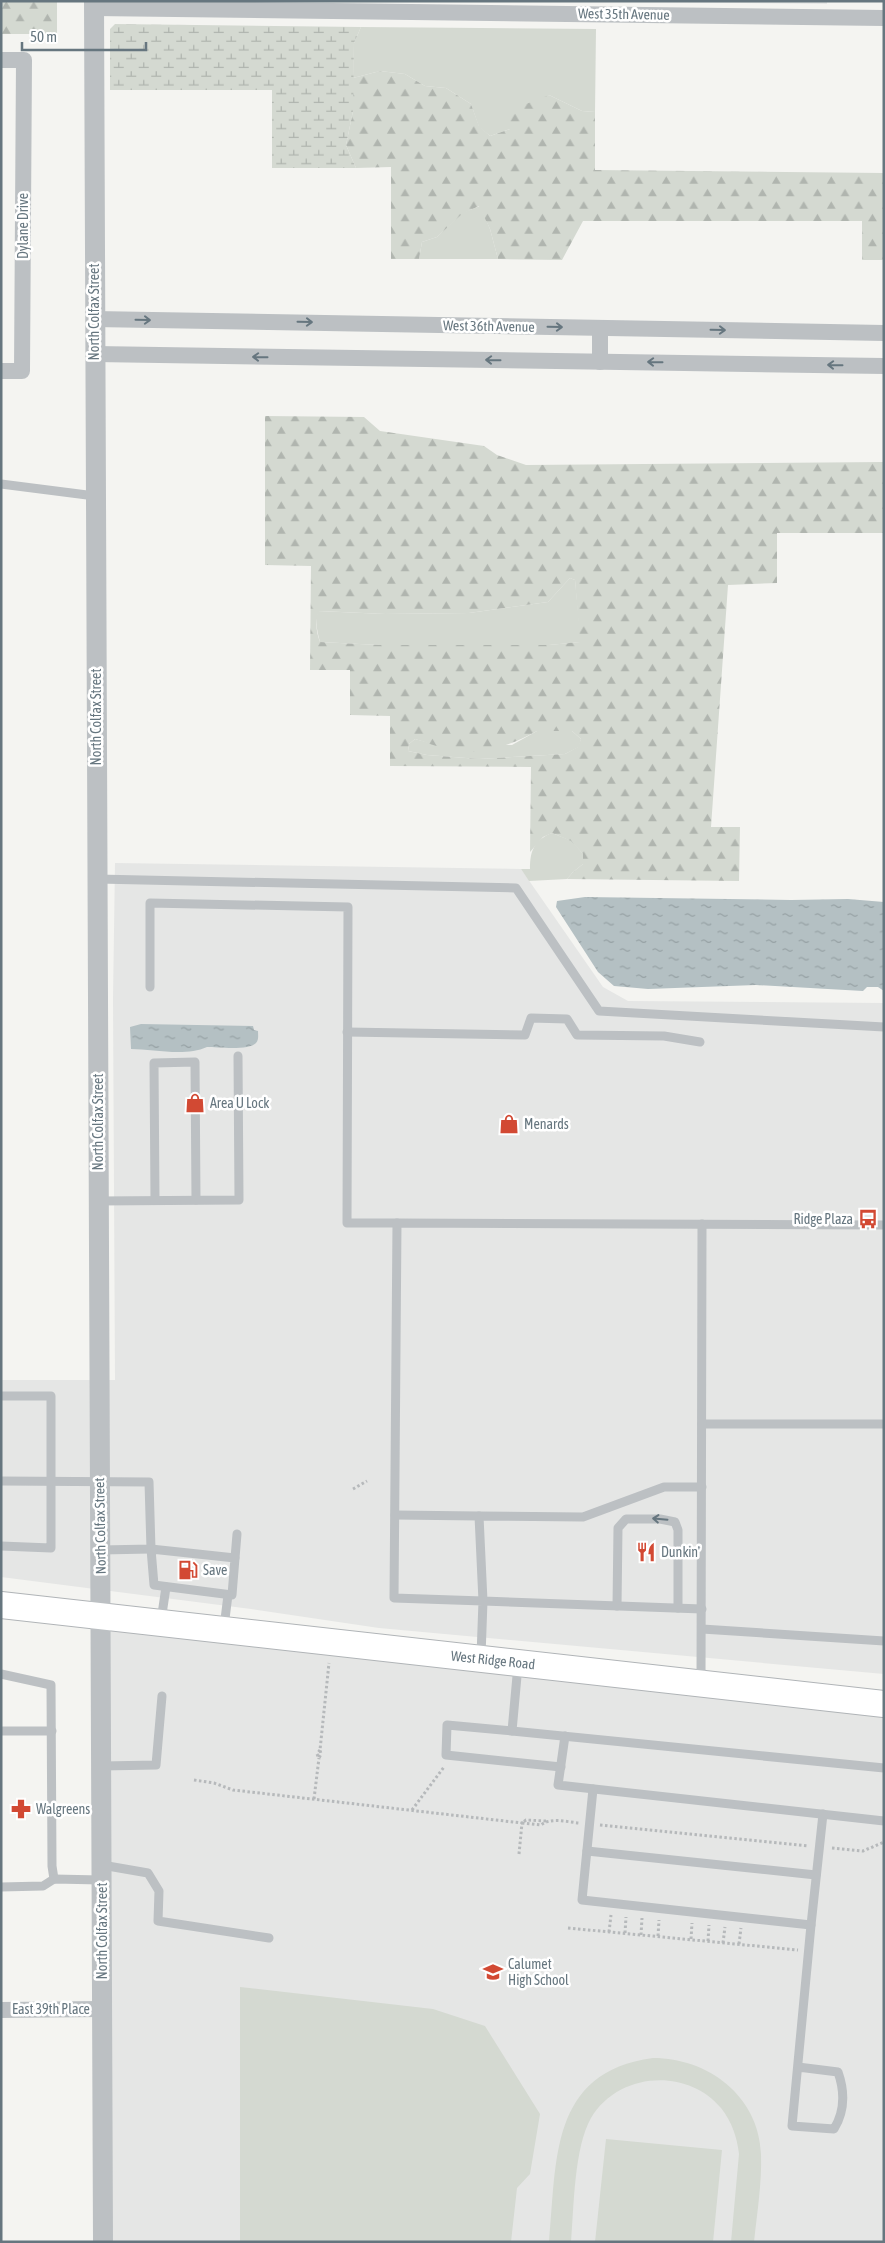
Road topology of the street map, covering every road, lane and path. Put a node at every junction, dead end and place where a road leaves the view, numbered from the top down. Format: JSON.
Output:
{"nodes":[{"id":1,"x":94,"y":5,"type":"edge"},
{"id":2,"x":312,"y":6,"type":"edge"},
{"id":3,"x":884,"y":18,"type":"edge"},
{"id":4,"x":1,"y":60,"type":"edge"},
{"id":5,"x":94,"y":319,"type":"junction"},
{"id":6,"x":600,"y":328,"type":"junction"},
{"id":7,"x":884,"y":333,"type":"edge"},
{"id":8,"x":95,"y":354,"type":"junction"},
{"id":9,"x":600,"y":362,"type":"junction"},
{"id":10,"x":884,"y":366,"type":"edge"},
{"id":11,"x":1,"y":370,"type":"edge"},
{"id":12,"x":1,"y":484,"type":"edge"},
{"id":13,"x":95,"y":496,"type":"junction"},
{"id":14,"x":96,"y":879,"type":"junction"},
{"id":15,"x":150,"y":987,"type":"dead end"},
{"id":16,"x":884,"y":1027,"type":"edge"},
{"id":17,"x":347,"y":1032,"type":"junction"},
{"id":18,"x":700,"y":1042,"type":"dead end"},
{"id":19,"x":238,"y":1056,"type":"dead end"},
{"id":20,"x":155,"y":1200,"type":"junction"},
{"id":21,"x":196,"y":1200,"type":"junction"},
{"id":22,"x":98,"y":1201,"type":"junction"},
{"id":23,"x":397,"y":1223,"type":"junction"},
{"id":24,"x":702,"y":1224,"type":"junction"},
{"id":25,"x":884,"y":1225,"type":"edge"},
{"id":26,"x":1,"y":1396,"type":"edge"},
{"id":27,"x":702,"y":1424,"type":"junction"},
{"id":28,"x":884,"y":1424,"type":"edge"},
{"id":29,"x":1,"y":1481,"type":"edge"},
{"id":30,"x":51,"y":1481,"type":"junction"},
{"id":31,"x":100,"y":1481,"type":"junction"},
{"id":32,"x":367,"y":1481,"type":"dead end"},
{"id":33,"x":702,"y":1487,"type":"junction"},
{"id":34,"x":353,"y":1489,"type":"dead end"},
{"id":35,"x":395,"y":1515,"type":"junction"},
{"id":36,"x":479,"y":1516,"type":"junction"},
{"id":37,"x":237,"y":1534,"type":"dead end"},
{"id":38,"x":1,"y":1546,"type":"edge"},
{"id":39,"x":151,"y":1549,"type":"junction"},
{"id":40,"x":101,"y":1550,"type":"junction"},
{"id":41,"x":235,"y":1558,"type":"junction"},
{"id":42,"x":176,"y":1577,"type":"dead end"},
{"id":43,"x":198,"y":1580,"type":"dead end"},
{"id":44,"x":170,"y":1587,"type":"junction"},
{"id":45,"x":197,"y":1591,"type":"junction"},
{"id":46,"x":228,"y":1594,"type":"junction"},
{"id":47,"x":483,"y":1602,"type":"junction"},
{"id":48,"x":1,"y":1605,"type":"edge"},
{"id":49,"x":617,"y":1606,"type":"junction"},
{"id":50,"x":678,"y":1608,"type":"junction"},
{"id":51,"x":702,"y":1609,"type":"junction"},
{"id":52,"x":102,"y":1617,"type":"junction"},
{"id":53,"x":161,"y":1623,"type":"junction"},
{"id":54,"x":702,"y":1629,"type":"junction"},
{"id":55,"x":224,"y":1630,"type":"junction"},
{"id":56,"x":332,"y":1642,"type":"junction"},
{"id":57,"x":884,"y":1642,"type":"edge"},
{"id":58,"x":481,"y":1658,"type":"junction"},
{"id":59,"x":518,"y":1662,"type":"junction"},
{"id":60,"x":1,"y":1674,"type":"edge"},
{"id":61,"x":701,"y":1683,"type":"junction"},
{"id":62,"x":162,"y":1696,"type":"dead end"},
{"id":63,"x":884,"y":1704,"type":"edge"},
{"id":64,"x":1,"y":1730,"type":"edge"},
{"id":65,"x":52,"y":1730,"type":"junction"},
{"id":66,"x":512,"y":1731,"type":"junction"},
{"id":67,"x":565,"y":1736,"type":"junction"},
{"id":68,"x":102,"y":1766,"type":"junction"},
{"id":69,"x":444,"y":1767,"type":"dead end"},
{"id":70,"x":561,"y":1767,"type":"junction"},
{"id":71,"x":884,"y":1768,"type":"edge"},
{"id":72,"x":194,"y":1780,"type":"dead end"},
{"id":73,"x":593,"y":1789,"type":"junction"},
{"id":74,"x":314,"y":1799,"type":"junction"},
{"id":75,"x":412,"y":1810,"type":"junction"},
{"id":76,"x":822,"y":1814,"type":"junction"},
{"id":77,"x":884,"y":1821,"type":"edge"},
{"id":78,"x":522,"y":1823,"type":"junction"},
{"id":79,"x":589,"y":1824,"type":"junction"},
{"id":80,"x":884,"y":1842,"type":"edge"},
{"id":81,"x":811,"y":1846,"type":"dead end"},
{"id":82,"x":826,"y":1848,"type":"dead end"},
{"id":83,"x":587,"y":1851,"type":"junction"},
{"id":84,"x":519,"y":1854,"type":"dead end"},
{"id":85,"x":102,"y":1872,"type":"junction"},
{"id":86,"x":816,"y":1875,"type":"junction"},
{"id":87,"x":54,"y":1880,"type":"junction"},
{"id":88,"x":1,"y":1887,"type":"edge"},
{"id":89,"x":611,"y":1915,"type":"dead end"},
{"id":90,"x":626,"y":1916,"type":"dead end"},
{"id":91,"x":642,"y":1918,"type":"dead end"},
{"id":92,"x":659,"y":1919,"type":"dead end"},
{"id":93,"x":692,"y":1923,"type":"dead end"},
{"id":94,"x":709,"y":1924,"type":"dead end"},
{"id":95,"x":725,"y":1926,"type":"dead end"},
{"id":96,"x":811,"y":1926,"type":"junction"},
{"id":97,"x":741,"y":1927,"type":"dead end"},
{"id":98,"x":568,"y":1928,"type":"dead end"},
{"id":99,"x":609,"y":1932,"type":"junction"},
{"id":100,"x":625,"y":1933,"type":"junction"},
{"id":101,"x":641,"y":1935,"type":"junction"},
{"id":102,"x":658,"y":1936,"type":"junction"},
{"id":103,"x":269,"y":1938,"type":"dead end"},
{"id":104,"x":691,"y":1940,"type":"junction"},
{"id":105,"x":708,"y":1941,"type":"junction"},
{"id":106,"x":723,"y":1943,"type":"junction"},
{"id":107,"x":739,"y":1944,"type":"junction"},
{"id":108,"x":809,"y":1951,"type":"junction"},
{"id":109,"x":102,"y":2009,"type":"junction"},
{"id":110,"x":1,"y":2010,"type":"edge"},
{"id":111,"x":798,"y":2068,"type":"junction"},
{"id":112,"x":103,"y":2242,"type":"edge"}],
"edges":[{"from":1,"to":2,"type":"street","name":"West 35th Avenue"},
{"from":1,"to":5,"type":"street","name":"North Colfax Street"},
{"from":2,"to":3,"type":"street","name":"West 35th Avenue"},
{"from":4,"to":11,"type":"street","name":"Dylane Drive"},
{"from":5,"to":6,"type":"street","name":"West 36th Avenue","one_way":true},
{"from":5,"to":8,"type":"street","name":"North Colfax Street"},
{"from":6,"to":7,"type":"street","name":"West 36th Avenue","one_way":true},
{"from":6,"to":9,"type":"street"},
{"from":9,"to":8,"type":"street","one_way":true},
{"from":8,"to":13,"type":"street","name":"North Colfax Street"},
{"from":10,"to":9,"type":"street","one_way":true},
{"from":12,"to":13,"type":"lane"},
{"from":13,"to":14,"type":"street","name":"North Colfax Street"},
{"from":14,"to":16,"type":"lane"},
{"from":14,"to":22,"type":"street","name":"North Colfax Street"},
{"from":15,"to":17,"type":"lane"},
{"from":17,"to":18,"type":"lane"},
{"from":17,"to":23,"type":"lane"},
{"from":19,"to":21,"type":"lane"},
{"from":20,"to":21,"type":"lane"},
{"from":20,"to":21,"type":"lane"},
{"from":20,"to":22,"type":"lane"},
{"from":22,"to":31,"type":"street","name":"North Colfax Street"},
{"from":23,"to":24,"type":"lane"},
{"from":23,"to":35,"type":"lane"},
{"from":24,"to":25,"type":"lane"},
{"from":24,"to":27,"type":"lane"},
{"from":26,"to":30,"type":"lane"},
{"from":27,"to":28,"type":"lane"},
{"from":27,"to":33,"type":"lane"},
{"from":29,"to":30,"type":"lane"},
{"from":30,"to":31,"type":"lane"},
{"from":30,"to":38,"type":"lane"},
{"from":31,"to":39,"type":"lane"},
{"from":31,"to":40,"type":"street","name":"North Colfax Street"},
{"from":32,"to":34,"type":"path"},
{"from":33,"to":36,"type":"lane"},
{"from":33,"to":51,"type":"lane"},
{"from":35,"to":36,"type":"lane"},
{"from":35,"to":47,"type":"lane"},
{"from":36,"to":47,"type":"lane"},
{"from":37,"to":41,"type":"lane"},
{"from":39,"to":40,"type":"lane"},
{"from":39,"to":41,"type":"lane"},
{"from":39,"to":44,"type":"lane"},
{"from":40,"to":52,"type":"street","name":"North Colfax Street"},
{"from":41,"to":46,"type":"lane"},
{"from":42,"to":44,"type":"lane"},
{"from":43,"to":45,"type":"lane"},
{"from":44,"to":45,"type":"lane"},
{"from":44,"to":53,"type":"lane"},
{"from":45,"to":46,"type":"lane"},
{"from":46,"to":55,"type":"lane"},
{"from":47,"to":49,"type":"lane"},
{"from":47,"to":58,"type":"lane"},
{"from":48,"to":52,"type":"main road","name":"West Ridge Road"},
{"from":49,"to":50,"type":"lane"},
{"from":50,"to":49,"type":"lane","one_way":true},
{"from":50,"to":51,"type":"lane"},
{"from":51,"to":54,"type":"lane"},
{"from":52,"to":53,"type":"main road","name":"West Ridge Road"},
{"from":52,"to":68,"type":"street","name":"North Colfax Street"},
{"from":53,"to":55,"type":"main road","name":"West Ridge Road"},
{"from":54,"to":57,"type":"lane"},
{"from":54,"to":61,"type":"lane"},
{"from":55,"to":56,"type":"main road","name":"West Ridge Road"},
{"from":56,"to":58,"type":"main road","name":"West Ridge Road"},
{"from":56,"to":74,"type":"path"},
{"from":58,"to":59,"type":"main road","name":"West Ridge Road"},
{"from":59,"to":61,"type":"main road","name":"West Ridge Road"},
{"from":59,"to":66,"type":"lane"},
{"from":60,"to":65,"type":"lane"},
{"from":61,"to":63,"type":"main road","name":"West Ridge Road"},
{"from":62,"to":68,"type":"lane"},
{"from":64,"to":65,"type":"lane"},
{"from":65,"to":87,"type":"lane"},
{"from":66,"to":67,"type":"lane"},
{"from":66,"to":70,"type":"lane"},
{"from":67,"to":70,"type":"lane"},
{"from":67,"to":71,"type":"lane"},
{"from":68,"to":85,"type":"street","name":"North Colfax Street"},
{"from":69,"to":75,"type":"path"},
{"from":70,"to":73,"type":"lane"},
{"from":72,"to":74,"type":"path"},
{"from":73,"to":76,"type":"lane"},
{"from":73,"to":79,"type":"lane"},
{"from":74,"to":75,"type":"path"},
{"from":75,"to":78,"type":"path"},
{"from":76,"to":77,"type":"lane"},
{"from":76,"to":86,"type":"lane"},
{"from":78,"to":79,"type":"path"},
{"from":78,"to":84,"type":"path"},
{"from":79,"to":81,"type":"path"},
{"from":79,"to":83,"type":"lane"},
{"from":80,"to":82,"type":"path"},
{"from":83,"to":86,"type":"lane"},
{"from":83,"to":96,"type":"lane"},
{"from":85,"to":87,"type":"lane"},
{"from":85,"to":103,"type":"lane"},
{"from":85,"to":109,"type":"street","name":"North Colfax Street"},
{"from":86,"to":96,"type":"lane"},
{"from":87,"to":88,"type":"lane"},
{"from":89,"to":99,"type":"path"},
{"from":90,"to":100,"type":"path"},
{"from":91,"to":101,"type":"path"},
{"from":92,"to":102,"type":"path"},
{"from":93,"to":104,"type":"path"},
{"from":94,"to":105,"type":"path"},
{"from":95,"to":106,"type":"path"},
{"from":96,"to":108,"type":"lane"},
{"from":97,"to":107,"type":"path"},
{"from":98,"to":99,"type":"path"},
{"from":99,"to":100,"type":"path"},
{"from":100,"to":101,"type":"path"},
{"from":101,"to":102,"type":"path"},
{"from":102,"to":104,"type":"path"},
{"from":104,"to":105,"type":"path"},
{"from":105,"to":106,"type":"path"},
{"from":106,"to":107,"type":"path"},
{"from":107,"to":108,"type":"path"},
{"from":108,"to":111,"type":"lane"},
{"from":109,"to":110,"type":"street","name":"East 39th Place"},
{"from":109,"to":112,"type":"street","name":"North Colfax Street"},
{"from":111,"to":111,"type":"lane"}]}
